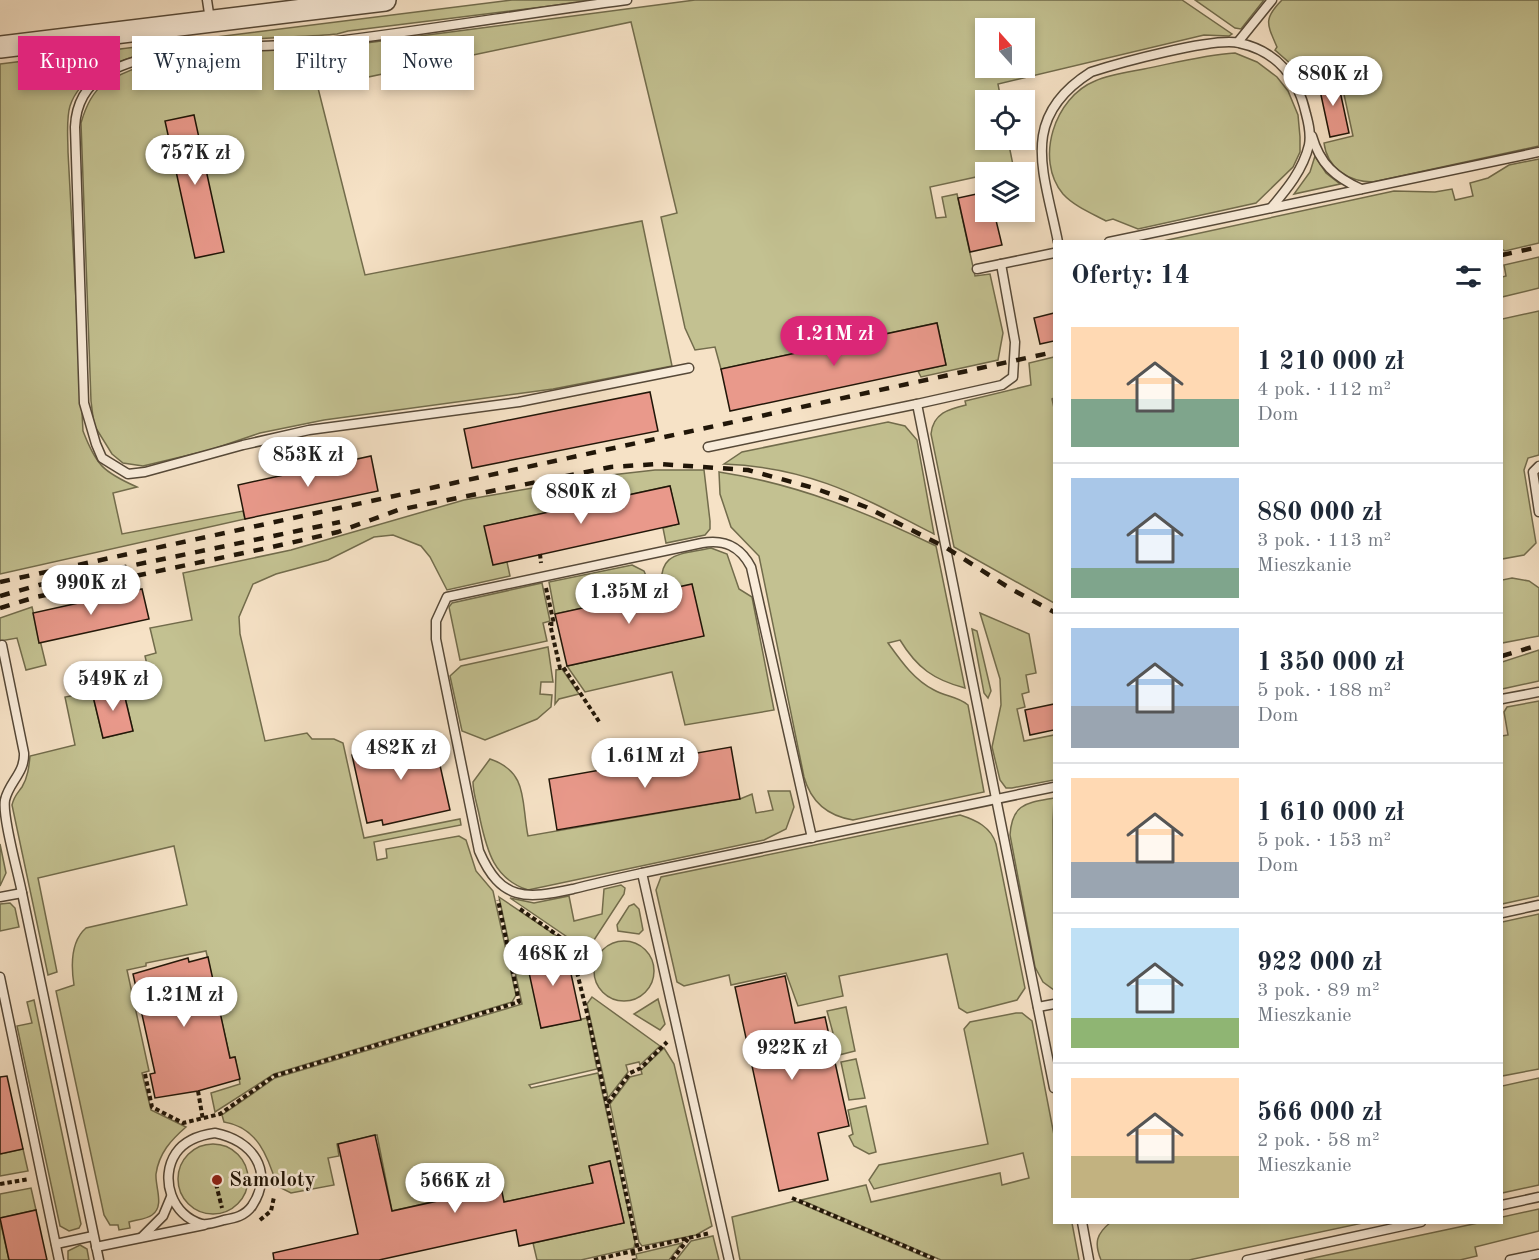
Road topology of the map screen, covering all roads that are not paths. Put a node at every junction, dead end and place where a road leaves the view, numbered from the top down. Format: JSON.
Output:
{"nodes":[{"id":1,"x":207,"y":0,"type":"edge"},
{"id":2,"x":385,"y":0,"type":"edge"},
{"id":3,"x":627,"y":0,"type":"edge"},
{"id":4,"x":1272,"y":0,"type":"edge"},
{"id":5,"x":210,"y":22,"type":"junction"},
{"id":6,"x":1238,"y":42,"type":"junction"},
{"id":7,"x":0,"y":47,"type":"edge"},
{"id":8,"x":1311,"y":133,"type":"junction"},
{"id":9,"x":1539,"y":152,"type":"edge"},
{"id":10,"x":1361,"y":189,"type":"junction"},
{"id":11,"x":1271,"y":208,"type":"junction"},
{"id":12,"x":1058,"y":240,"type":"edge"},
{"id":13,"x":1119,"y":240,"type":"edge"},
{"id":14,"x":1053,"y":253,"type":"edge"},
{"id":15,"x":1001,"y":264,"type":"junction"},
{"id":16,"x":977,"y":269,"type":"dead end"},
{"id":17,"x":689,"y":368,"type":"dead end"},
{"id":18,"x":917,"y":404,"type":"junction"},
{"id":19,"x":708,"y":447,"type":"dead end"},
{"id":20,"x":1539,"y":466,"type":"edge"},
{"id":21,"x":1539,"y":512,"type":"edge"},
{"id":22,"x":2,"y":645,"type":"dead end"},
{"id":23,"x":1539,"y":692,"type":"edge"},
{"id":24,"x":1503,"y":699,"type":"edge"},
{"id":25,"x":1053,"y":787,"type":"edge"},
{"id":26,"x":995,"y":798,"type":"junction"},
{"id":27,"x":812,"y":838,"type":"junction"},
{"id":28,"x":642,"y":873,"type":"junction"},
{"id":29,"x":22,"y":892,"type":"junction"},
{"id":30,"x":0,"y":897,"type":"edge"},
{"id":31,"x":1539,"y":905,"type":"edge"},
{"id":32,"x":1503,"y":913,"type":"edge"},
{"id":33,"x":0,"y":977,"type":"edge"},
{"id":34,"x":1053,"y":1004,"type":"edge"},
{"id":35,"x":1038,"y":1007,"type":"junction"},
{"id":36,"x":1053,"y":1083,"type":"edge"},
{"id":37,"x":171,"y":1197,"type":"junction"},
{"id":38,"x":1539,"y":1197,"type":"edge"},
{"id":39,"x":1503,"y":1205,"type":"edge"},
{"id":40,"x":204,"y":1224,"type":"junction"},
{"id":41,"x":1082,"y":1224,"type":"edge"},
{"id":42,"x":1412,"y":1224,"type":"edge"},
{"id":43,"x":93,"y":1236,"type":"junction"},
{"id":44,"x":142,"y":1237,"type":"junction"},
{"id":45,"x":56,"y":1244,"type":"junction"},
{"id":46,"x":96,"y":1247,"type":"junction"},
{"id":47,"x":1539,"y":1254,"type":"edge"},
{"id":48,"x":59,"y":1260,"type":"edge"},
{"id":49,"x":99,"y":1260,"type":"edge"},
{"id":50,"x":729,"y":1260,"type":"edge"},
{"id":51,"x":1089,"y":1260,"type":"edge"},
{"id":52,"x":1247,"y":1260,"type":"edge"},
{"id":53,"x":1510,"y":1260,"type":"edge"}],
"edges":[{"from":1,"to":5,"type":"lane"},
{"from":2,"to":5,"type":"street"},
{"from":3,"to":17,"type":"lane"},
{"from":4,"to":6,"type":"lane"},
{"from":5,"to":7,"type":"street"},
{"from":6,"to":8,"type":"lane"},
{"from":6,"to":12,"type":"lane"},
{"from":8,"to":10,"type":"lane"},
{"from":8,"to":11,"type":"lane"},
{"from":9,"to":10,"type":"lane"},
{"from":10,"to":11,"type":"lane"},
{"from":11,"to":13,"type":"lane"},
{"from":14,"to":15,"type":"lane"},
{"from":15,"to":16,"type":"lane"},
{"from":15,"to":18,"type":"lane"},
{"from":18,"to":19,"type":"lane"},
{"from":18,"to":26,"type":"lane"},
{"from":20,"to":21,"type":"lane"},
{"from":22,"to":29,"type":"lane"},
{"from":23,"to":24,"type":"lane"},
{"from":25,"to":26,"type":"lane"},
{"from":26,"to":27,"type":"lane"},
{"from":26,"to":35,"type":"lane"},
{"from":27,"to":28,"type":"lane"},
{"from":27,"to":28,"type":"lane"},
{"from":28,"to":50,"type":"lane"},
{"from":29,"to":30,"type":"lane"},
{"from":29,"to":43,"type":"lane"},
{"from":31,"to":32,"type":"lane"},
{"from":33,"to":45,"type":"lane"},
{"from":34,"to":35,"type":"lane"},
{"from":35,"to":36,"type":"lane"},
{"from":37,"to":40,"type":"lane"},
{"from":37,"to":40,"type":"lane"},
{"from":37,"to":44,"type":"lane"},
{"from":38,"to":39,"type":"lane"},
{"from":40,"to":44,"type":"lane"},
{"from":41,"to":51,"type":"lane"},
{"from":42,"to":52,"type":"lane"},
{"from":43,"to":45,"type":"lane"},
{"from":43,"to":46,"type":"lane"},
{"from":44,"to":46,"type":"lane"},
{"from":45,"to":48,"type":"lane"},
{"from":46,"to":49,"type":"lane"},
{"from":47,"to":53,"type":"lane"}]}
